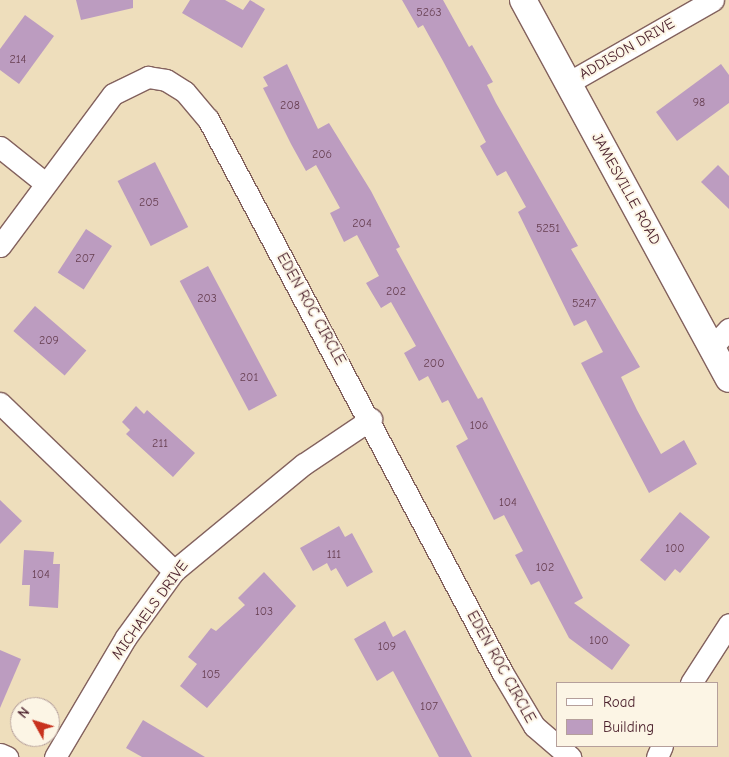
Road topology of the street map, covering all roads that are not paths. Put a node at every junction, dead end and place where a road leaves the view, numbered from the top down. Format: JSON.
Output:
{"nodes":[{"id":1,"x":523,"y":0,"type":"edge"},
{"id":2,"x":713,"y":0,"type":"edge"},
{"id":3,"x":568,"y":83,"type":"junction"},
{"id":4,"x":0,"y":147,"type":"edge"},
{"id":5,"x":45,"y":183,"type":"junction"},
{"id":6,"x":0,"y":246,"type":"edge"},
{"id":7,"x":721,"y":338,"type":"edge"},
{"id":8,"x":729,"y":379,"type":"edge"},
{"id":9,"x":0,"y":403,"type":"edge"},
{"id":10,"x":371,"y":419,"type":"junction"},
{"id":11,"x":174,"y":571,"type":"junction"},
{"id":12,"x":729,"y":624,"type":"edge"},
{"id":13,"x":693,"y":682,"type":"edge"},
{"id":14,"x":556,"y":745,"type":"edge"},
{"id":15,"x":558,"y":747,"type":"edge"},
{"id":16,"x":0,"y":754,"type":"edge"},
{"id":17,"x":7,"y":757,"type":"edge"},
{"id":18,"x":56,"y":757,"type":"edge"},
{"id":19,"x":570,"y":757,"type":"edge"}],
"edges":[{"from":1,"to":3,"type":"street","name":"JAMESVILLE ROAD"},
{"from":2,"to":3,"type":"street","name":"ADDISON DRIVE"},
{"from":3,"to":7,"type":"street","name":"JAMESVILLE ROAD"},
{"from":4,"to":5,"type":"street"},
{"from":5,"to":6,"type":"street","name":"EDEN ROC CIRCLE"},
{"from":5,"to":10,"type":"street","name":"EDEN ROC CIRCLE"},
{"from":7,"to":8,"type":"street","name":"JAMESVILLE ROAD"},
{"from":9,"to":11,"type":"street"},
{"from":10,"to":11,"type":"street","name":"MICHAELS DRIVE"},
{"from":10,"to":14,"type":"street","name":"EDEN ROC CIRCLE"},
{"from":11,"to":18,"type":"street","name":"MICHAELS DRIVE"},
{"from":12,"to":13,"type":"street"},
{"from":15,"to":19,"type":"street","name":"EDEN ROC CIRCLE"},
{"from":16,"to":17,"type":"street"}]}
